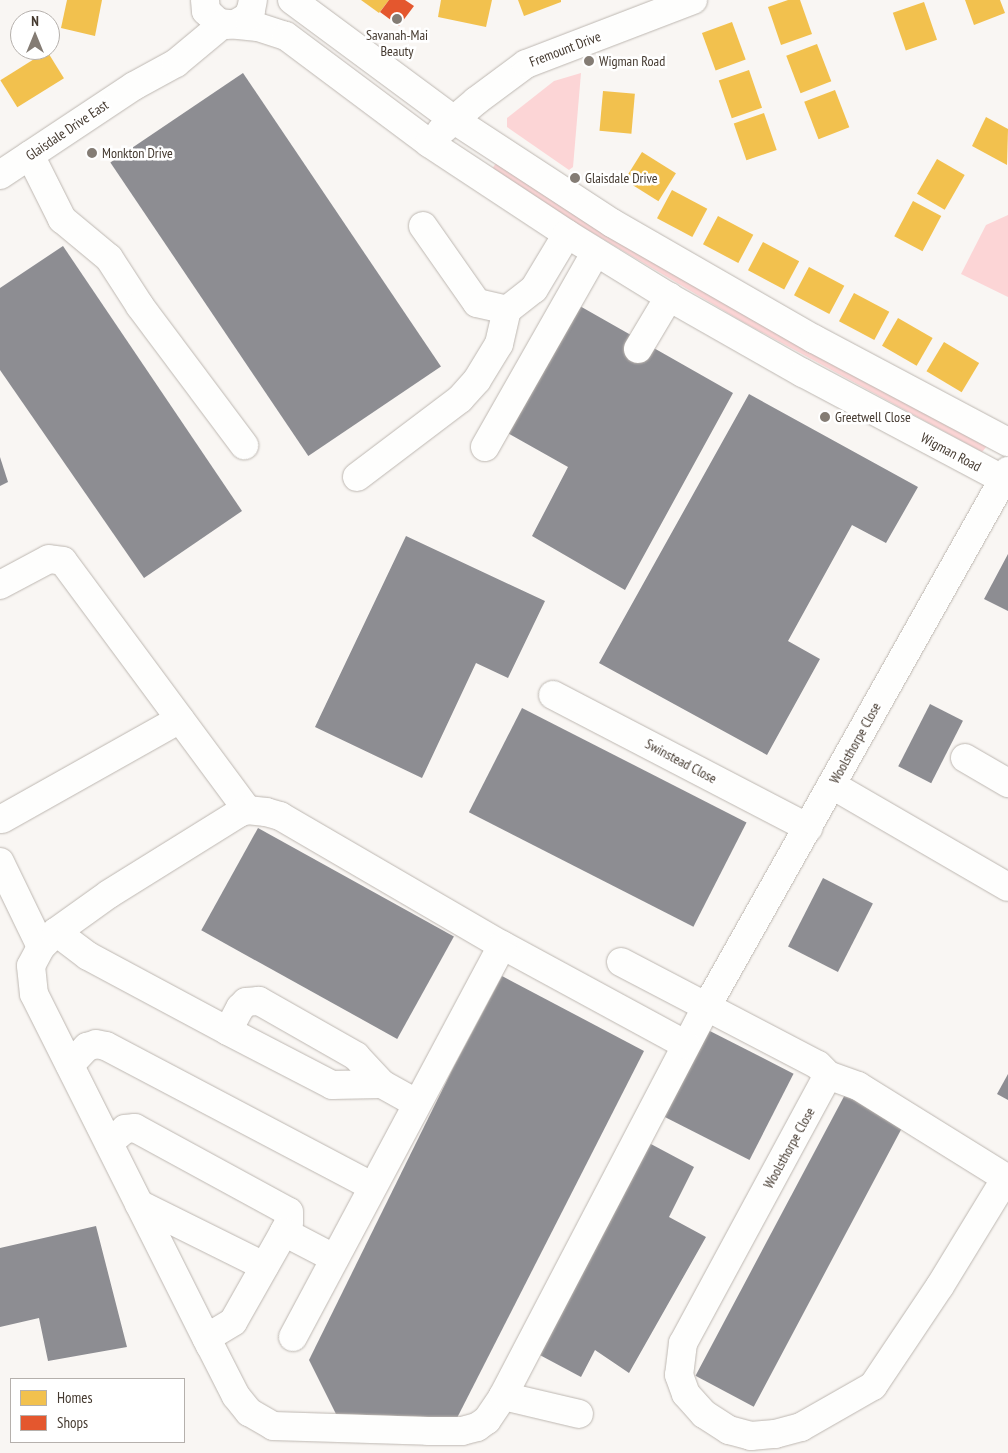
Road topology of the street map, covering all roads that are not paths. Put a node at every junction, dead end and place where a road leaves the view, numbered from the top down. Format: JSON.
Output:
{"nodes":[{"id":1,"x":253,"y":0,"type":"edge"},
{"id":2,"x":292,"y":0,"type":"edge"},
{"id":3,"x":693,"y":0,"type":"edge"},
{"id":4,"x":212,"y":10,"type":"edge"},
{"id":5,"x":453,"y":119,"type":"junction"},
{"id":6,"x":429,"y":143,"type":"junction"},
{"id":7,"x":30,"y":155,"type":"junction"},
{"id":8,"x":0,"y":175,"type":"edge"},
{"id":9,"x":423,"y":226,"type":"dead end"},
{"id":10,"x":567,"y":234,"type":"junction"},
{"id":11,"x":596,"y":252,"type":"junction"},
{"id":12,"x":669,"y":297,"type":"junction"},
{"id":13,"x":507,"y":310,"type":"junction"},
{"id":14,"x":638,"y":349,"type":"dead end"},
{"id":15,"x":1008,"y":442,"type":"edge"},
{"id":16,"x":244,"y":445,"type":"dead end"},
{"id":17,"x":485,"y":447,"type":"dead end"},
{"id":18,"x":357,"y":477,"type":"dead end"},
{"id":19,"x":1006,"y":477,"type":"edge"},
{"id":20,"x":0,"y":585,"type":"edge"},
{"id":21,"x":554,"y":695,"type":"dead end"},
{"id":22,"x":180,"y":719,"type":"junction"},
{"id":23,"x":965,"y":758,"type":"dead end"},
{"id":24,"x":1008,"y":783,"type":"edge"},
{"id":25,"x":832,"y":785,"type":"junction"},
{"id":26,"x":247,"y":810,"type":"junction"},
{"id":27,"x":1,"y":820,"type":"edge"},
{"id":28,"x":808,"y":828,"type":"junction"},
{"id":29,"x":0,"y":862,"type":"edge"},
{"id":30,"x":1008,"y":887,"type":"edge"},
{"id":31,"x":49,"y":940,"type":"junction"},
{"id":32,"x":502,"y":945,"type":"junction"},
{"id":33,"x":621,"y":962,"type":"dead end"},
{"id":34,"x":707,"y":1006,"type":"junction"},
{"id":35,"x":228,"y":1031,"type":"junction"},
{"id":36,"x":686,"y":1046,"type":"junction"},
{"id":37,"x":70,"y":1065,"type":"junction"},
{"id":38,"x":828,"y":1076,"type":"junction"},
{"id":39,"x":382,"y":1084,"type":"junction"},
{"id":40,"x":416,"y":1103,"type":"junction"},
{"id":41,"x":109,"y":1143,"type":"junction"},
{"id":42,"x":372,"y":1186,"type":"junction"},
{"id":43,"x":139,"y":1204,"type":"junction"},
{"id":44,"x":284,"y":1232,"type":"junction"},
{"id":45,"x":334,"y":1258,"type":"junction"},
{"id":46,"x":264,"y":1266,"type":"junction"},
{"id":47,"x":293,"y":1337,"type":"dead end"},
{"id":48,"x":206,"y":1338,"type":"junction"},
{"id":49,"x":503,"y":1396,"type":"junction"},
{"id":50,"x":579,"y":1414,"type":"dead end"}],
"edges":[{"from":1,"to":4,"type":"street"},
{"from":2,"to":5,"type":"street"},
{"from":3,"to":5,"type":"street","name":"Fremount Drive"},
{"from":4,"to":6,"type":"street","name":"Wigman Road"},
{"from":4,"to":7,"type":"street","name":"Glaisdale Drive East"},
{"from":5,"to":6,"type":"street","name":"Fremount Drive"},
{"from":5,"to":15,"type":"street"},
{"from":6,"to":10,"type":"street","name":"Wigman Road"},
{"from":7,"to":8,"type":"street","name":"Glaisdale Drive East"},
{"from":7,"to":16,"type":"street"},
{"from":9,"to":13,"type":"street"},
{"from":10,"to":11,"type":"street","name":"Wigman Road"},
{"from":10,"to":13,"type":"street"},
{"from":11,"to":12,"type":"street","name":"Wigman Road"},
{"from":11,"to":17,"type":"street"},
{"from":12,"to":14,"type":"street"},
{"from":12,"to":19,"type":"street","name":"Wigman Road"},
{"from":13,"to":18,"type":"street"},
{"from":19,"to":25,"type":"street","name":"Woolsthorpe Close"},
{"from":20,"to":22,"type":"street"},
{"from":21,"to":28,"type":"street","name":"Swinstead Close"},
{"from":22,"to":26,"type":"street"},
{"from":22,"to":27,"type":"street"},
{"from":23,"to":24,"type":"street"},
{"from":25,"to":28,"type":"street","name":"Woolsthorpe Close"},
{"from":25,"to":30,"type":"street"},
{"from":26,"to":31,"type":"street"},
{"from":26,"to":32,"type":"street"},
{"from":28,"to":34,"type":"street","name":"Woolsthorpe Close"},
{"from":29,"to":31,"type":"street"},
{"from":31,"to":35,"type":"street"},
{"from":31,"to":37,"type":"street","name":"Woolsthorpe Close"},
{"from":32,"to":36,"type":"street"},
{"from":32,"to":40,"type":"street"},
{"from":33,"to":34,"type":"street"},
{"from":34,"to":36,"type":"street","name":"Woolsthorpe Close"},
{"from":34,"to":38,"type":"street"},
{"from":35,"to":39,"type":"street"},
{"from":35,"to":39,"type":"street"},
{"from":36,"to":49,"type":"street","name":"Woolsthorpe Close"},
{"from":37,"to":41,"type":"street","name":"Woolsthorpe Close"},
{"from":37,"to":42,"type":"street"},
{"from":38,"to":38,"type":"street","name":"Woolsthorpe Close"},
{"from":39,"to":40,"type":"street"},
{"from":40,"to":42,"type":"street"},
{"from":41,"to":43,"type":"street","name":"Woolsthorpe Close"},
{"from":41,"to":44,"type":"street"},
{"from":42,"to":45,"type":"street"},
{"from":43,"to":46,"type":"street"},
{"from":43,"to":48,"type":"street","name":"Woolsthorpe Close"},
{"from":44,"to":45,"type":"street"},
{"from":44,"to":46,"type":"street"},
{"from":45,"to":47,"type":"street"},
{"from":46,"to":48,"type":"street"},
{"from":48,"to":49,"type":"street","name":"Woolsthorpe Close"},
{"from":49,"to":50,"type":"street"}]}
